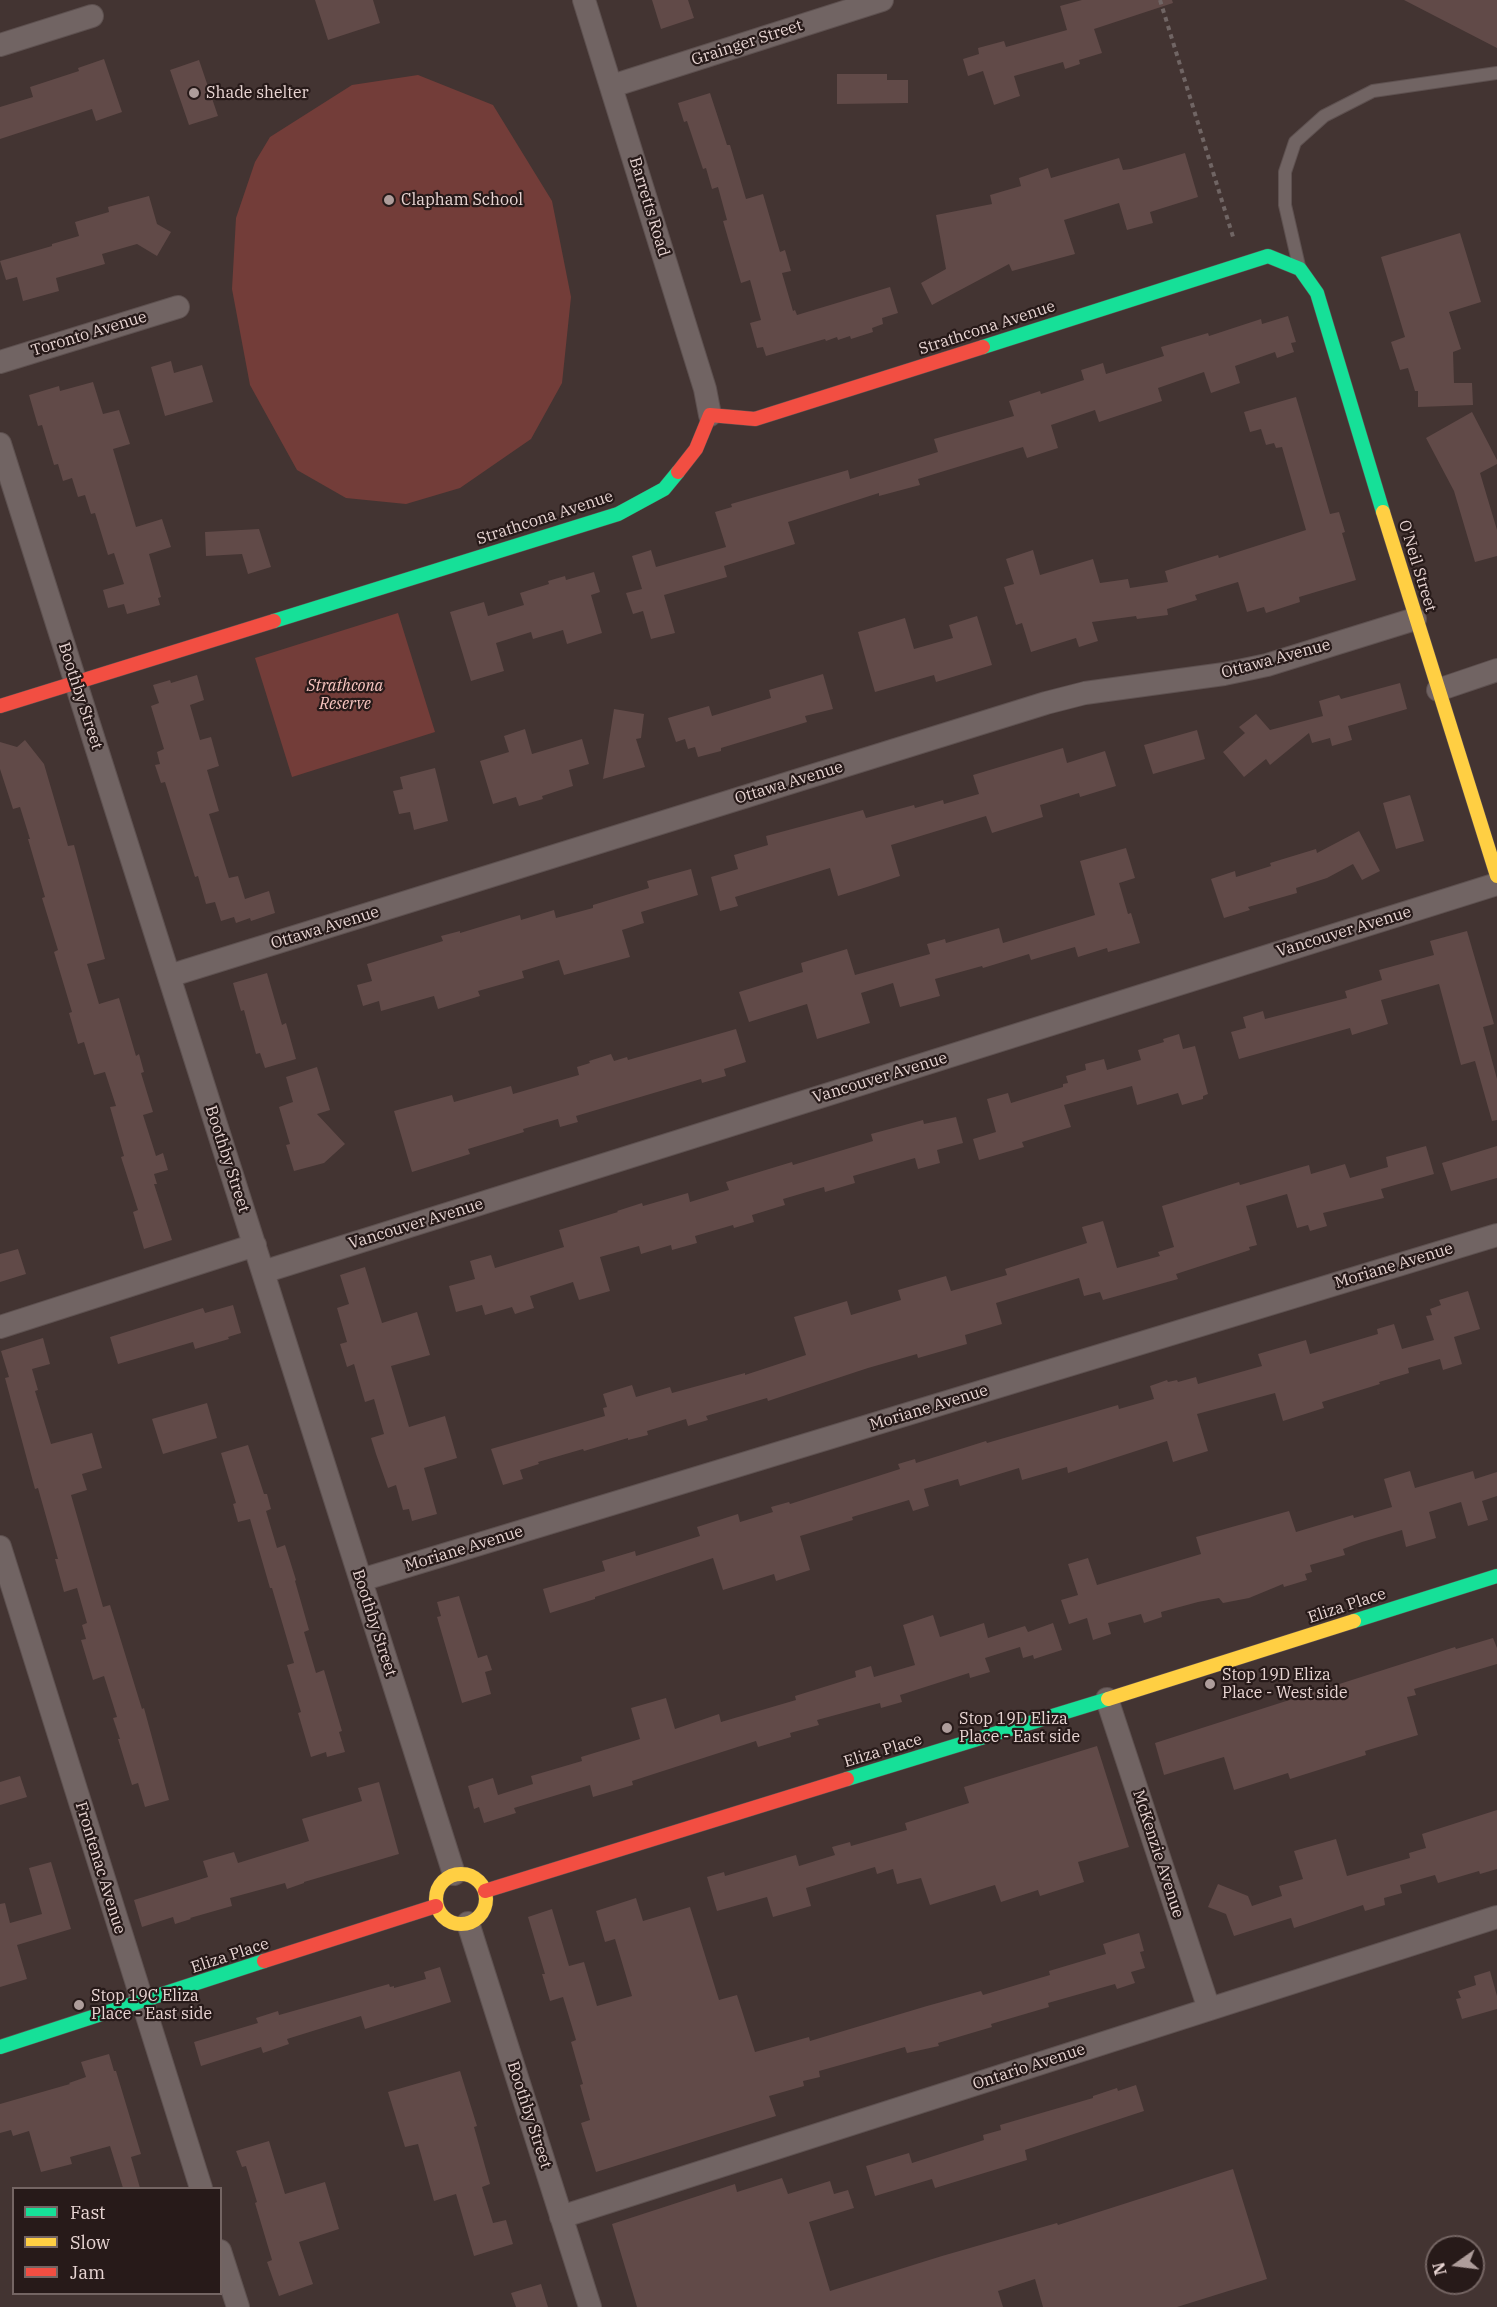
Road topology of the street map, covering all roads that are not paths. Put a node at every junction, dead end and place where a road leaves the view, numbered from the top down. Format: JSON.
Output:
{"nodes":[{"id":1,"x":584,"y":0,"type":"edge"},
{"id":2,"x":882,"y":0,"type":"edge"},
{"id":3,"x":92,"y":16,"type":"dead end"},
{"id":4,"x":0,"y":45,"type":"edge"},
{"id":5,"x":1497,"y":73,"type":"edge"},
{"id":6,"x":612,"y":86,"type":"junction"},
{"id":7,"x":1300,"y":268,"type":"junction"},
{"id":8,"x":178,"y":307,"type":"dead end"},
{"id":9,"x":0,"y":362,"type":"edge"},
{"id":10,"x":710,"y":415,"type":"junction"},
{"id":11,"x":0,"y":444,"type":"edge"},
{"id":12,"x":1415,"y":619,"type":"junction"},
{"id":13,"x":1497,"y":670,"type":"edge"},
{"id":14,"x":76,"y":682,"type":"junction"},
{"id":15,"x":1438,"y":690,"type":"junction"},
{"id":16,"x":0,"y":706,"type":"edge"},
{"id":17,"x":1497,"y":876,"type":"edge"},
{"id":18,"x":1497,"y":884,"type":"edge"},
{"id":19,"x":169,"y":976,"type":"junction"},
{"id":20,"x":1497,"y":1235,"type":"edge"},
{"id":21,"x":255,"y":1245,"type":"junction"},
{"id":22,"x":263,"y":1272,"type":"junction"},
{"id":23,"x":0,"y":1327,"type":"edge"},
{"id":24,"x":0,"y":1547,"type":"edge"},
{"id":25,"x":1497,"y":1576,"type":"edge"},
{"id":26,"x":361,"y":1580,"type":"junction"},
{"id":27,"x":1107,"y":1699,"type":"junction"},
{"id":28,"x":454,"y":1874,"type":"junction"},
{"id":29,"x":485,"y":1891,"type":"junction"},
{"id":30,"x":436,"y":1906,"type":"junction"},
{"id":31,"x":1497,"y":1917,"type":"edge"},
{"id":32,"x":468,"y":1923,"type":"junction"},
{"id":33,"x":142,"y":2002,"type":"junction"},
{"id":34,"x":1209,"y":2009,"type":"junction"},
{"id":35,"x":0,"y":2047,"type":"edge"},
{"id":36,"x":201,"y":2187,"type":"edge"},
{"id":37,"x":561,"y":2217,"type":"junction"},
{"id":38,"x":222,"y":2257,"type":"edge"},
{"id":39,"x":238,"y":2307,"type":"edge"},
{"id":40,"x":590,"y":2307,"type":"edge"}],
"edges":[{"from":1,"to":6,"type":"street","name":"Barretts Road"},
{"from":2,"to":6,"type":"street","name":"Grainger Street"},
{"from":3,"to":4,"type":"street"},
{"from":5,"to":7,"type":"lane"},
{"from":6,"to":10,"type":"street","name":"Barretts Road"},
{"from":7,"to":10,"type":"street","name":"Strathcona Avenue"},
{"from":7,"to":12,"type":"street","name":"O'Neil Street"},
{"from":8,"to":9,"type":"street","name":"Toronto Avenue"},
{"from":10,"to":14,"type":"street","name":"Strathcona Avenue"},
{"from":11,"to":14,"type":"street","name":"Boothby Street"},
{"from":12,"to":15,"type":"street","name":"O'Neil Street"},
{"from":12,"to":19,"type":"street","name":"Ottawa Avenue"},
{"from":13,"to":15,"type":"street"},
{"from":14,"to":16,"type":"street","name":"Strathcona Avenue"},
{"from":14,"to":19,"type":"street","name":"Boothby Street"},
{"from":15,"to":17,"type":"street","name":"O'Neil Street"},
{"from":18,"to":22,"type":"street","name":"Vancouver Avenue"},
{"from":19,"to":21,"type":"street","name":"Boothby Street"},
{"from":20,"to":26,"type":"street","name":"Moriane Avenue"},
{"from":21,"to":22,"type":"street","name":"Boothby Street"},
{"from":21,"to":23,"type":"street"},
{"from":22,"to":26,"type":"street","name":"Boothby Street"},
{"from":24,"to":33,"type":"street","name":"Frontenac Avenue"},
{"from":25,"to":27,"type":"street","name":"Eliza Place"},
{"from":26,"to":28,"type":"street","name":"Boothby Street"},
{"from":27,"to":29,"type":"street","name":"Eliza Place"},
{"from":27,"to":34,"type":"street","name":"McKenzie Avenue"},
{"from":28,"to":29,"type":"street"},
{"from":28,"to":30,"type":"street"},
{"from":29,"to":32,"type":"street"},
{"from":30,"to":32,"type":"street"},
{"from":30,"to":33,"type":"street","name":"Eliza Place"},
{"from":31,"to":34,"type":"street","name":"Ontario Avenue"},
{"from":32,"to":37,"type":"street","name":"Boothby Street"},
{"from":33,"to":35,"type":"street","name":"Eliza Place"},
{"from":33,"to":36,"type":"street","name":"Frontenac Avenue"},
{"from":34,"to":37,"type":"street","name":"Ontario Avenue"},
{"from":37,"to":40,"type":"street","name":"Boothby Street"},
{"from":38,"to":39,"type":"street"}]}
